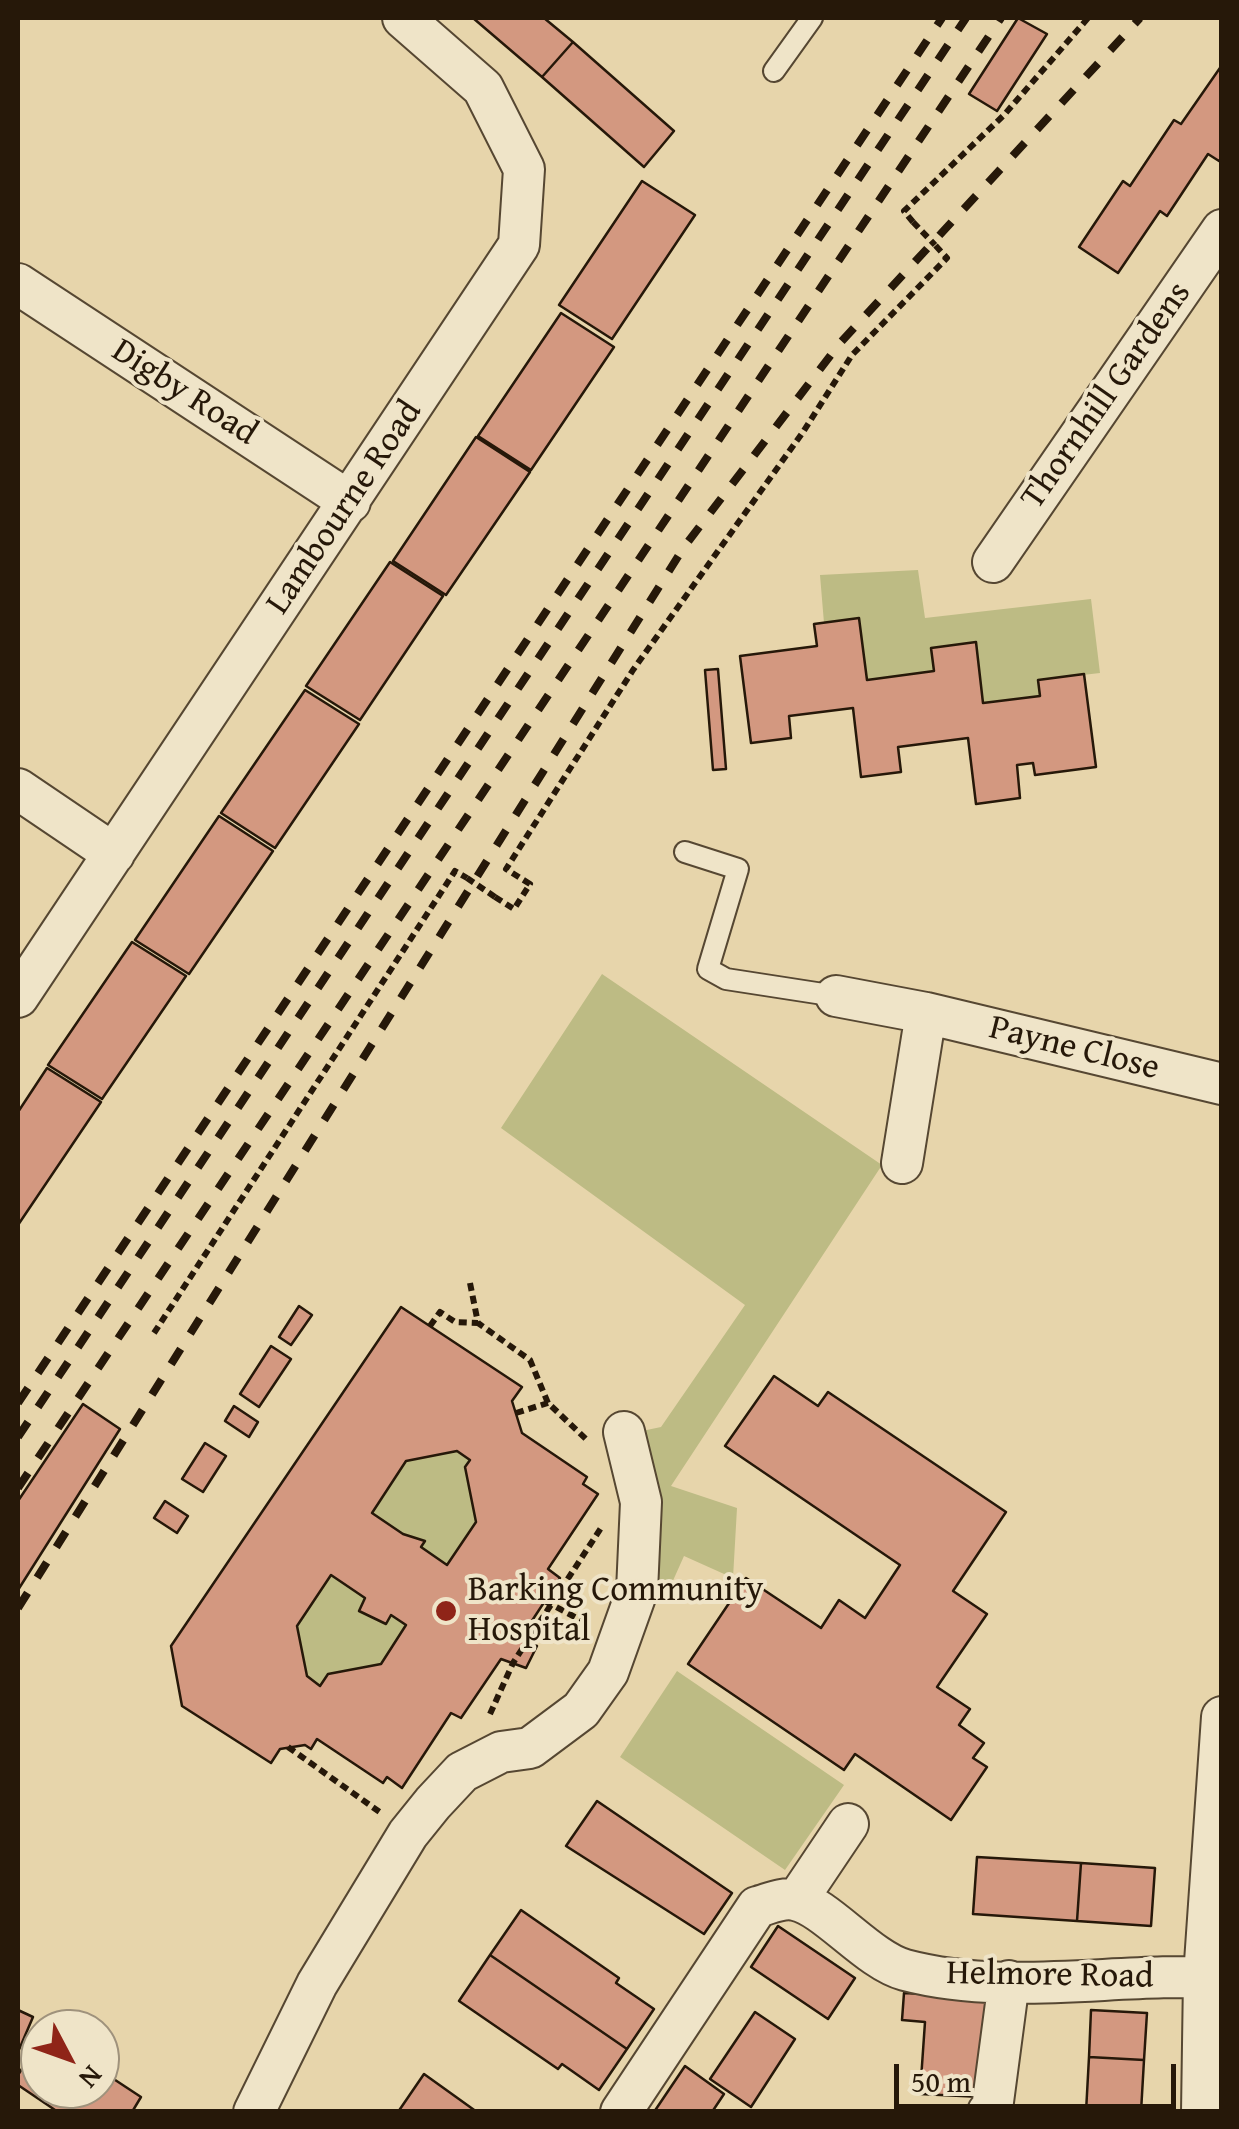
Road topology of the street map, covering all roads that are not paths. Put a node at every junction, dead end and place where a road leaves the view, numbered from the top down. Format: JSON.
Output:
{"nodes":[{"id":1,"x":403,"y":18,"type":"edge"},
{"id":2,"x":812,"y":18,"type":"edge"},
{"id":3,"x":774,"y":70,"type":"dead end"},
{"id":4,"x":1222,"y":230,"type":"edge"},
{"id":5,"x":18,"y":284,"type":"edge"},
{"id":6,"x":350,"y":502,"type":"junction"},
{"id":7,"x":993,"y":562,"type":"dead end"},
{"id":8,"x":18,"y":789,"type":"edge"},
{"id":9,"x":685,"y":852,"type":"dead end"},
{"id":10,"x":114,"y":854,"type":"junction"},
{"id":11,"x":836,"y":996,"type":"joint"},
{"id":12,"x":18,"y":997,"type":"edge"},
{"id":13,"x":926,"y":1013,"type":"junction"},
{"id":14,"x":1222,"y":1084,"type":"edge"},
{"id":15,"x":902,"y":1163,"type":"dead end"},
{"id":16,"x":612,"y":1442,"type":"road end"},
{"id":17,"x":1222,"y":1718,"type":"edge"},
{"id":18,"x":855,"y":1828,"type":"dead end"},
{"id":19,"x":797,"y":1900,"type":"junction"},
{"id":20,"x":1213,"y":1978,"type":"edge"},
{"id":21,"x":1009,"y":1981,"type":"junction"},
{"id":22,"x":254,"y":2112,"type":"edge"},
{"id":23,"x":621,"y":2112,"type":"edge"},
{"id":24,"x":988,"y":2112,"type":"edge"},
{"id":25,"x":1202,"y":2112,"type":"edge"}],
"edges":[{"from":1,"to":6,"type":"street","name":"Lambourne Road"},
{"from":2,"to":3,"type":"lane"},
{"from":4,"to":7,"type":"street","name":"Thornhill Gardens"},
{"from":5,"to":6,"type":"street","name":"Digby Road"},
{"from":6,"to":10,"type":"street","name":"Lambourne Road"},
{"from":8,"to":10,"type":"street"},
{"from":9,"to":11,"type":"lane"},
{"from":10,"to":12,"type":"street","name":"Lambourne Road"},
{"from":11,"to":13,"type":"street","name":"Payne Close"},
{"from":13,"to":14,"type":"street","name":"Payne Close"},
{"from":13,"to":15,"type":"street"},
{"from":16,"to":22,"type":"street"},
{"from":17,"to":20,"type":"street"},
{"from":18,"to":19,"type":"street"},
{"from":19,"to":21,"type":"street","name":"Helmore Road"},
{"from":19,"to":23,"type":"street"},
{"from":20,"to":21,"type":"street","name":"Helmore Road"},
{"from":20,"to":25,"type":"street"},
{"from":21,"to":24,"type":"street"}]}
